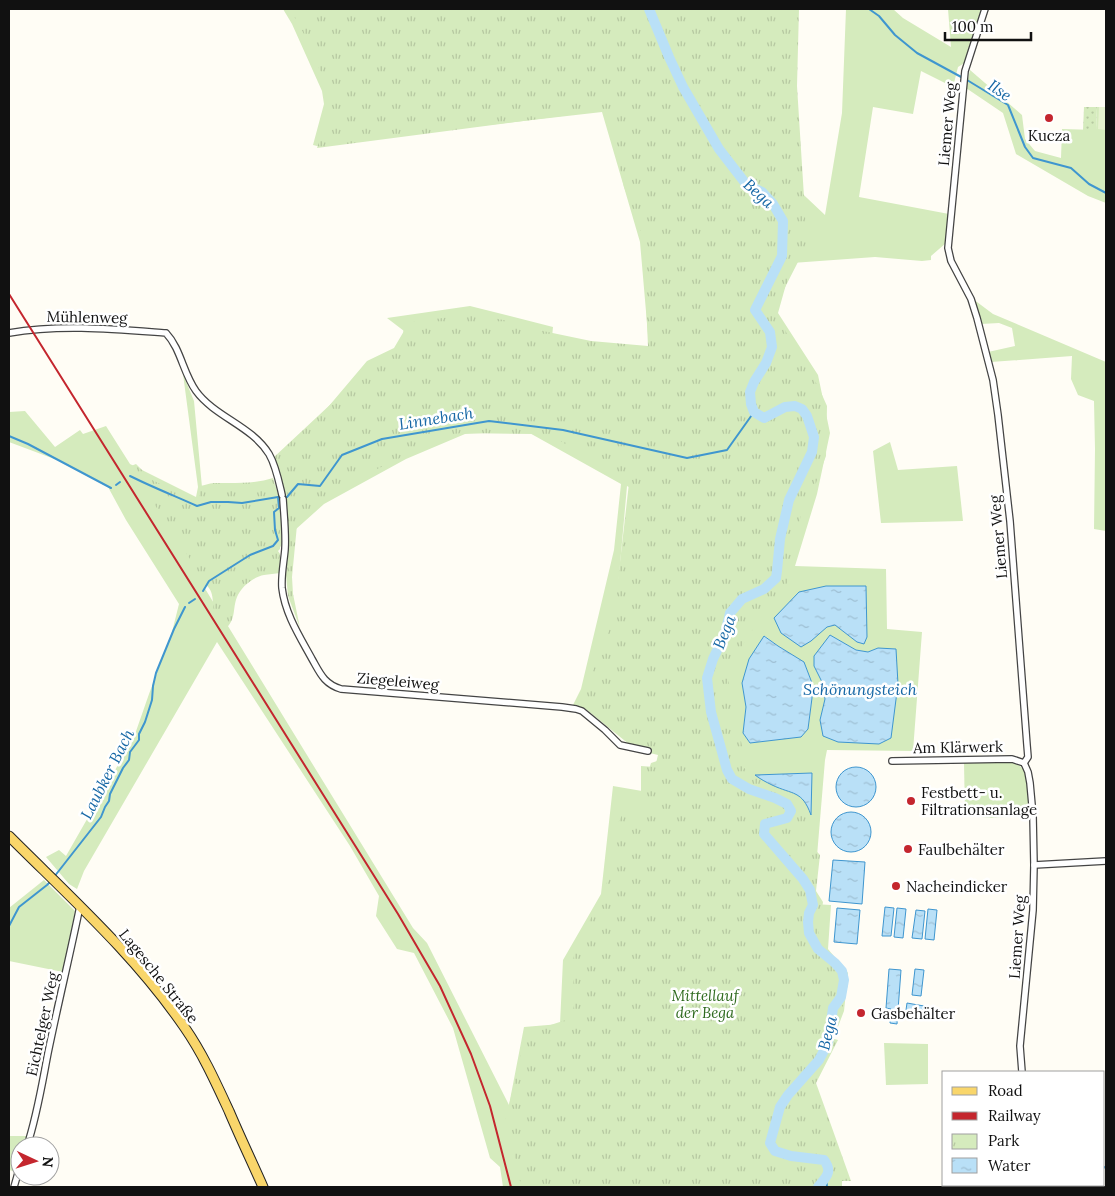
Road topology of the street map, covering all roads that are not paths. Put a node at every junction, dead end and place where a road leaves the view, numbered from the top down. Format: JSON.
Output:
{"nodes":[{"id":1,"x":985,"y":9,"type":"edge"},
{"id":2,"x":9,"y":333,"type":"edge"},
{"id":3,"x":166,"y":333,"type":"joint"},
{"id":4,"x":648,"y":751,"type":"dead end"},
{"id":5,"x":892,"y":761,"type":"dead end"},
{"id":6,"x":1024,"y":763,"type":"junction"},
{"id":7,"x":9,"y":836,"type":"edge"},
{"id":8,"x":1106,"y":862,"type":"edge"},
{"id":9,"x":1034,"y":865,"type":"junction"},
{"id":10,"x":80,"y":906,"type":"junction"},
{"id":11,"x":1022,"y":1071,"type":"edge"},
{"id":12,"x":30,"y":1136,"type":"edge"},
{"id":13,"x":263,"y":1187,"type":"edge"}],
"edges":[{"from":1,"to":6,"type":"street","name":"Liemer Weg"},
{"from":2,"to":3,"type":"street","name":"Mühlenweg"},
{"from":3,"to":4,"type":"street","name":"Ziegeleiweg"},
{"from":5,"to":6,"type":"street","name":"Am Klärwerk"},
{"from":6,"to":9,"type":"street","name":"Liemer Weg"},
{"from":7,"to":10,"type":"main road","name":"Lagesche Straße"},
{"from":8,"to":9,"type":"street"},
{"from":9,"to":11,"type":"street","name":"Liemer Weg"},
{"from":10,"to":12,"type":"street","name":"Eichtelger Weg"},
{"from":10,"to":13,"type":"main road","name":"Lagesche Straße"}]}
